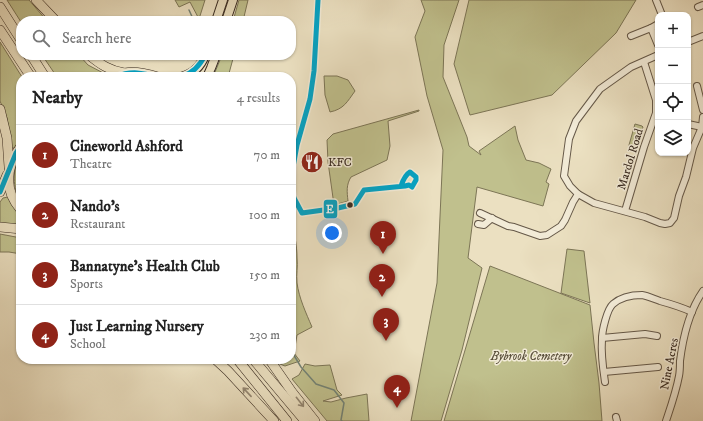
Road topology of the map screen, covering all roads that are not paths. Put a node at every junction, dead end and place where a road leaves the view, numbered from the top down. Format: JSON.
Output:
{"nodes":[{"id":1,"x":36,"y":0,"type":"edge"},
{"id":2,"x":223,"y":0,"type":"edge"},
{"id":3,"x":233,"y":0,"type":"edge"},
{"id":4,"x":656,"y":0,"type":"edge"},
{"id":5,"x":0,"y":7,"type":"edge"},
{"id":6,"x":661,"y":12,"type":"edge"},
{"id":7,"x":51,"y":16,"type":"edge"},
{"id":8,"x":218,"y":16,"type":"edge"},
{"id":9,"x":228,"y":16,"type":"edge"},
{"id":10,"x":655,"y":26,"type":"edge"},
{"id":11,"x":650,"y":28,"type":"junction"},
{"id":12,"x":0,"y":30,"type":"edge"},
{"id":13,"x":16,"y":32,"type":"edge"},
{"id":14,"x":631,"y":36,"type":"dead end"},
{"id":15,"x":703,"y":36,"type":"edge"},
{"id":16,"x":655,"y":39,"type":"edge"},
{"id":17,"x":691,"y":41,"type":"edge"},
{"id":18,"x":16,"y":54,"type":"edge"},
{"id":19,"x":655,"y":56,"type":"edge"},
{"id":20,"x":20,"y":60,"type":"edge"},
{"id":21,"x":34,"y":60,"type":"edge"},
{"id":22,"x":95,"y":60,"type":"edge"},
{"id":23,"x":203,"y":60,"type":"edge"},
{"id":24,"x":214,"y":60,"type":"edge"},
{"id":25,"x":644,"y":62,"type":"junction"},
{"id":26,"x":28,"y":72,"type":"edge"},
{"id":27,"x":42,"y":72,"type":"edge"},
{"id":28,"x":119,"y":72,"type":"edge"},
{"id":29,"x":192,"y":72,"type":"edge"},
{"id":30,"x":209,"y":72,"type":"edge"},
{"id":31,"x":697,"y":86,"type":"dead end"},
{"id":32,"x":655,"y":97,"type":"edge"},
{"id":33,"x":0,"y":109,"type":"edge"},
{"id":34,"x":703,"y":110,"type":"edge"},
{"id":35,"x":703,"y":117,"type":"edge"},
{"id":36,"x":655,"y":119,"type":"edge"},
{"id":37,"x":691,"y":125,"type":"edge"},
{"id":38,"x":702,"y":127,"type":"junction"},
{"id":39,"x":16,"y":154,"type":"edge"},
{"id":40,"x":9,"y":171,"type":"junction"},
{"id":41,"x":0,"y":192,"type":"edge"},
{"id":42,"x":578,"y":194,"type":"junction"},
{"id":43,"x":16,"y":202,"type":"edge"},
{"id":44,"x":625,"y":212,"type":"junction"},
{"id":45,"x":480,"y":213,"type":"dead end"},
{"id":46,"x":492,"y":218,"type":"junction"},
{"id":47,"x":478,"y":224,"type":"dead end"},
{"id":48,"x":0,"y":227,"type":"edge"},
{"id":49,"x":16,"y":229,"type":"edge"},
{"id":50,"x":703,"y":291,"type":"edge"},
{"id":51,"x":692,"y":312,"type":"junction"},
{"id":52,"x":658,"y":336,"type":"dead end"},
{"id":53,"x":602,"y":338,"type":"junction"},
{"id":54,"x":220,"y":364,"type":"edge"},
{"id":55,"x":241,"y":364,"type":"edge"},
{"id":56,"x":258,"y":364,"type":"edge"},
{"id":57,"x":272,"y":364,"type":"edge"},
{"id":58,"x":658,"y":367,"type":"dead end"},
{"id":59,"x":604,"y":372,"type":"junction"},
{"id":60,"x":606,"y":382,"type":"dead end"},
{"id":61,"x":274,"y":421,"type":"edge"},
{"id":62,"x":287,"y":421,"type":"edge"},
{"id":63,"x":305,"y":421,"type":"edge"},
{"id":64,"x":315,"y":421,"type":"edge"},
{"id":65,"x":666,"y":421,"type":"edge"}],
"edges":[{"from":1,"to":7,"type":"highway"},
{"from":2,"to":8,"type":"main road"},
{"from":3,"to":9,"type":"main road"},
{"from":4,"to":6,"type":"street"},
{"from":5,"to":13,"type":"highway"},
{"from":10,"to":11,"type":"street"},
{"from":11,"to":14,"type":"street"},
{"from":11,"to":16,"type":"street"},
{"from":12,"to":18,"type":"highway"},
{"from":15,"to":17,"type":"street"},
{"from":19,"to":25,"type":"street"},
{"from":20,"to":26,"type":"highway"},
{"from":21,"to":27,"type":"highway"},
{"from":22,"to":28,"type":"highway"},
{"from":23,"to":29,"type":"main road"},
{"from":24,"to":30,"type":"main road"},
{"from":25,"to":32,"type":"street","name":"Mardol Road"},
{"from":25,"to":42,"type":"street"},
{"from":31,"to":34,"type":"street"},
{"from":33,"to":40,"type":"highway"},
{"from":35,"to":38,"type":"street"},
{"from":36,"to":44,"type":"street","name":"Mardol Road"},
{"from":37,"to":38,"type":"street"},
{"from":38,"to":44,"type":"street"},
{"from":39,"to":40,"type":"highway"},
{"from":40,"to":41,"type":"highway"},
{"from":40,"to":43,"type":"highway"},
{"from":42,"to":44,"type":"street"},
{"from":42,"to":46,"type":"street"},
{"from":45,"to":46,"type":"street"},
{"from":46,"to":47,"type":"street"},
{"from":48,"to":49,"type":"highway"},
{"from":50,"to":51,"type":"street","name":"Nine Acres"},
{"from":51,"to":53,"type":"street"},
{"from":51,"to":65,"type":"street","name":"Nine Acres"},
{"from":52,"to":53,"type":"street"},
{"from":53,"to":59,"type":"street"},
{"from":61,"to":54,"type":"highway","one_way":true},
{"from":55,"to":62,"type":"highway"},
{"from":56,"to":63,"type":"highway"},
{"from":57,"to":64,"type":"highway","one_way":true},
{"from":58,"to":59,"type":"street"},
{"from":59,"to":60,"type":"street"}]}
